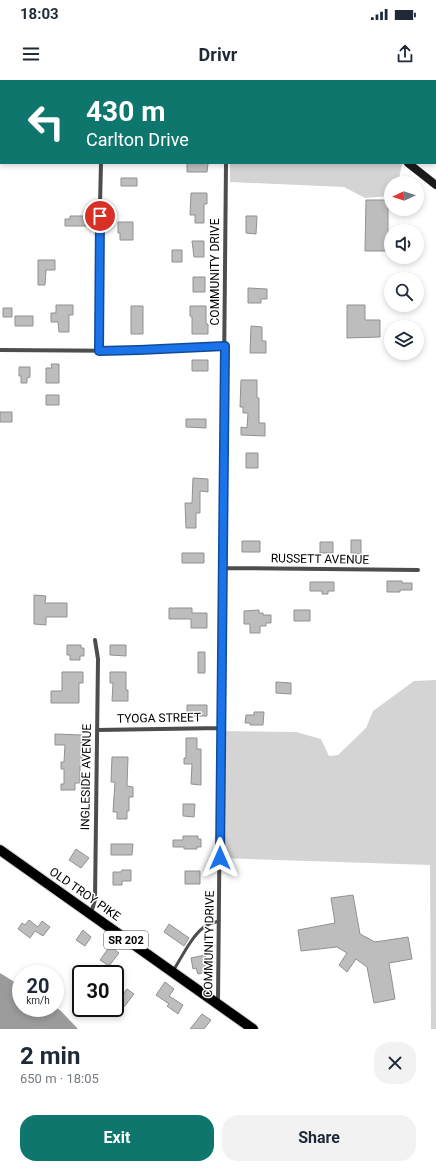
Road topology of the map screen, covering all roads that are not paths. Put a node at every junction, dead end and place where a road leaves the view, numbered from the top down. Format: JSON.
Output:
{"nodes":[{"id":1,"x":101,"y":164,"type":"edge"},
{"id":2,"x":226,"y":164,"type":"edge"},
{"id":3,"x":409,"y":164,"type":"edge"},
{"id":4,"x":436,"y":185,"type":"edge"},
{"id":5,"x":225,"y":346,"type":"junction"},
{"id":6,"x":0,"y":350,"type":"edge"},
{"id":7,"x":99,"y":351,"type":"junction"},
{"id":8,"x":222,"y":568,"type":"junction"},
{"id":9,"x":418,"y":570,"type":"dead end"},
{"id":10,"x":94,"y":640,"type":"dead end"},
{"id":11,"x":221,"y":728,"type":"junction"},
{"id":12,"x":97,"y":730,"type":"junction"},
{"id":13,"x":0,"y":850,"type":"edge"},
{"id":14,"x":91,"y":914,"type":"junction"},
{"id":15,"x":219,"y":921,"type":"junction"},
{"id":16,"x":172,"y":972,"type":"junction"},
{"id":17,"x":218,"y":1004,"type":"junction"},
{"id":18,"x":253,"y":1029,"type":"edge"}],
"edges":[{"from":1,"to":7,"type":"street"},
{"from":2,"to":5,"type":"street","name":"COMMUNITY DRIVE"},
{"from":3,"to":4,"type":"main road"},
{"from":5,"to":7,"type":"street"},
{"from":5,"to":8,"type":"street","name":"COMMUNITY DRIVE"},
{"from":6,"to":7,"type":"street"},
{"from":8,"to":9,"type":"street","name":"RUSSETT AVENUE"},
{"from":8,"to":11,"type":"street","name":"COMMUNITY DRIVE"},
{"from":10,"to":12,"type":"street","name":"INGLESIDE AVENUE"},
{"from":11,"to":12,"type":"street","name":"TYOGA STREET"},
{"from":11,"to":15,"type":"street","name":"COMMUNITY DRIVE"},
{"from":12,"to":14,"type":"street","name":"INGLESIDE AVENUE"},
{"from":13,"to":14,"type":"main road","name":"OLD TROY PIKE","number":"SR 202"},
{"from":14,"to":16,"type":"main road","name":"OLD TROY PIKE","number":"SR 202"},
{"from":15,"to":16,"type":"lane"},
{"from":15,"to":17,"type":"street","name":"COMMUNITY DRIVE"},
{"from":16,"to":17,"type":"main road","name":"OLD TROY PIKE","number":"SR 202"},
{"from":17,"to":18,"type":"main road","name":"OLD TROY PIKE","number":"SR 202"}]}
